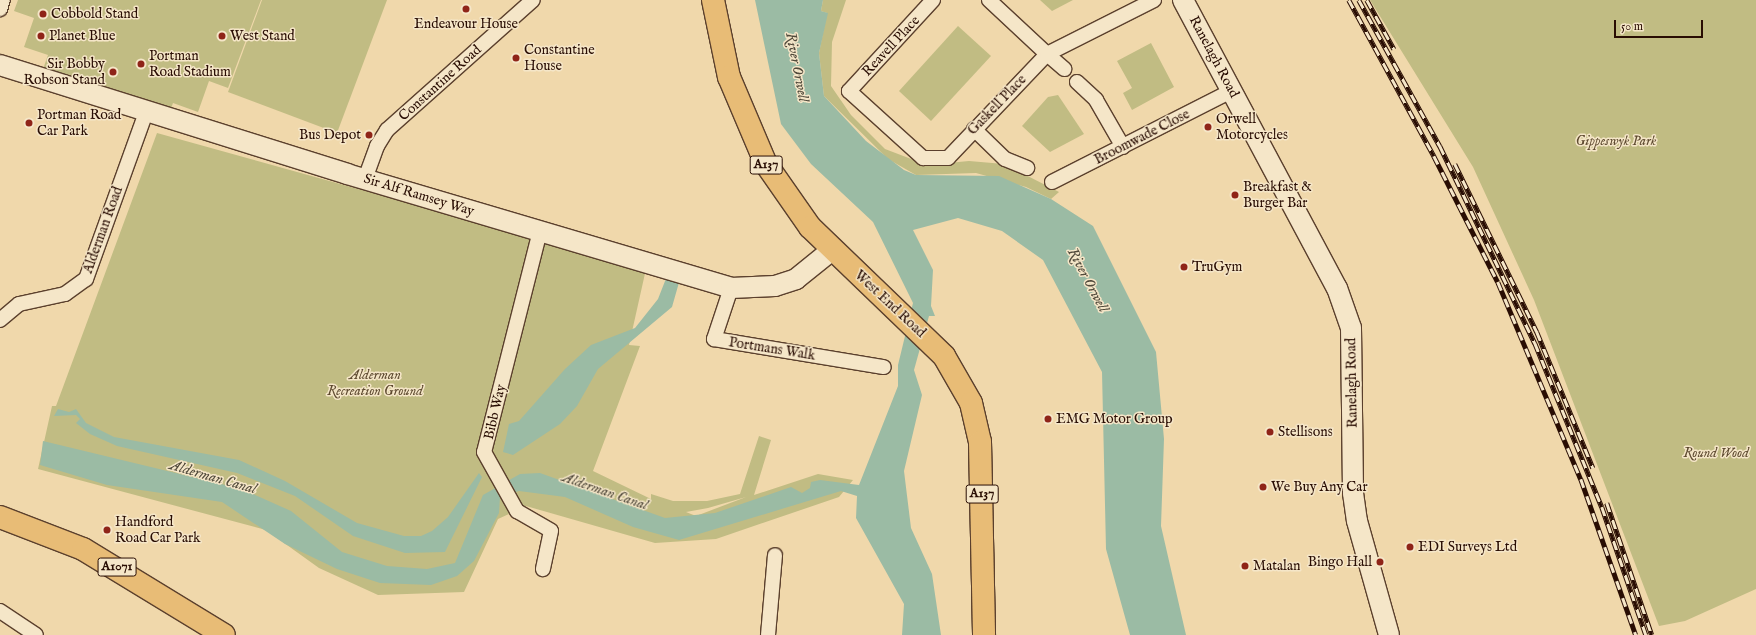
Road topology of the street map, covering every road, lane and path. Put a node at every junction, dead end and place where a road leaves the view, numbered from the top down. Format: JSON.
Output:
{"nodes":[{"id":1,"x":4,"y":0,"type":"edge"},
{"id":2,"x":533,"y":0,"type":"edge"},
{"id":3,"x":713,"y":0,"type":"edge"},
{"id":4,"x":933,"y":0,"type":"edge"},
{"id":5,"x":988,"y":0,"type":"edge"},
{"id":6,"x":1154,"y":0,"type":"edge"},
{"id":7,"x":1183,"y":0,"type":"edge"},
{"id":8,"x":0,"y":9,"type":"edge"},
{"id":9,"x":1047,"y":54,"type":"junction"},
{"id":10,"x":0,"y":65,"type":"edge"},
{"id":11,"x":1064,"y":69,"type":"dead end"},
{"id":12,"x":1077,"y":82,"type":"dead end"},
{"id":13,"x":1231,"y":91,"type":"junction"},
{"id":14,"x":146,"y":112,"type":"junction"},
{"id":15,"x":974,"y":129,"type":"junction"},
{"id":16,"x":1123,"y":147,"type":"junction"},
{"id":17,"x":948,"y":158,"type":"joint"},
{"id":18,"x":1027,"y":168,"type":"dead end"},
{"id":19,"x":365,"y":179,"type":"junction"},
{"id":20,"x":1052,"y":182,"type":"dead end"},
{"id":21,"x":540,"y":231,"type":"junction"},
{"id":22,"x":832,"y":250,"type":"junction"},
{"id":23,"x":731,"y":288,"type":"junction"},
{"id":24,"x":0,"y":320,"type":"edge"},
{"id":25,"x":884,"y":367,"type":"dead end"},
{"id":26,"x":0,"y":517,"type":"edge"},
{"id":27,"x":775,"y":555,"type":"dead end"},
{"id":28,"x":543,"y":569,"type":"dead end"},
{"id":29,"x":0,"y":610,"type":"edge"},
{"id":30,"x":36,"y":635,"type":"edge"},
{"id":31,"x":224,"y":635,"type":"edge"},
{"id":32,"x":768,"y":635,"type":"edge"},
{"id":33,"x":984,"y":635,"type":"edge"},
{"id":34,"x":1389,"y":635,"type":"edge"}],
"edges":[{"from":1,"to":8,"type":"street"},
{"from":2,"to":19,"type":"street","name":"Constantine Road"},
{"from":3,"to":22,"type":"main road","name":"West End Road","number":"A137"},
{"from":4,"to":17,"type":"street","name":"Reavell Place"},
{"from":5,"to":9,"type":"street"},
{"from":6,"to":9,"type":"street","name":"Gaskell Place"},
{"from":7,"to":13,"type":"street","name":"Ranelagh Road"},
{"from":9,"to":11,"type":"street"},
{"from":9,"to":15,"type":"street","name":"Gaskell Place"},
{"from":10,"to":14,"type":"street","name":"Sir Alf Ramsey Way"},
{"from":12,"to":16,"type":"street"},
{"from":13,"to":16,"type":"street","name":"Broomwade Close"},
{"from":13,"to":34,"type":"street","name":"Ranelagh Road"},
{"from":14,"to":19,"type":"street","name":"Sir Alf Ramsey Way"},
{"from":14,"to":24,"type":"street","name":"Alderman Road"},
{"from":15,"to":17,"type":"street","name":"Gaskell Place"},
{"from":15,"to":18,"type":"street"},
{"from":16,"to":20,"type":"street","name":"Broomwade Close"},
{"from":19,"to":21,"type":"street","name":"Sir Alf Ramsey Way"},
{"from":21,"to":23,"type":"street","name":"Sir Alf Ramsey Way"},
{"from":21,"to":28,"type":"street","name":"Bibb Way"},
{"from":22,"to":23,"type":"street","name":"Sir Alf Ramsey Way"},
{"from":22,"to":33,"type":"main road","name":"West End Road","number":"A137"},
{"from":23,"to":25,"type":"street","name":"Portmans Walk"},
{"from":26,"to":31,"type":"main road","number":"A1071"},
{"from":27,"to":32,"type":"street"},
{"from":29,"to":30,"type":"street"}]}
